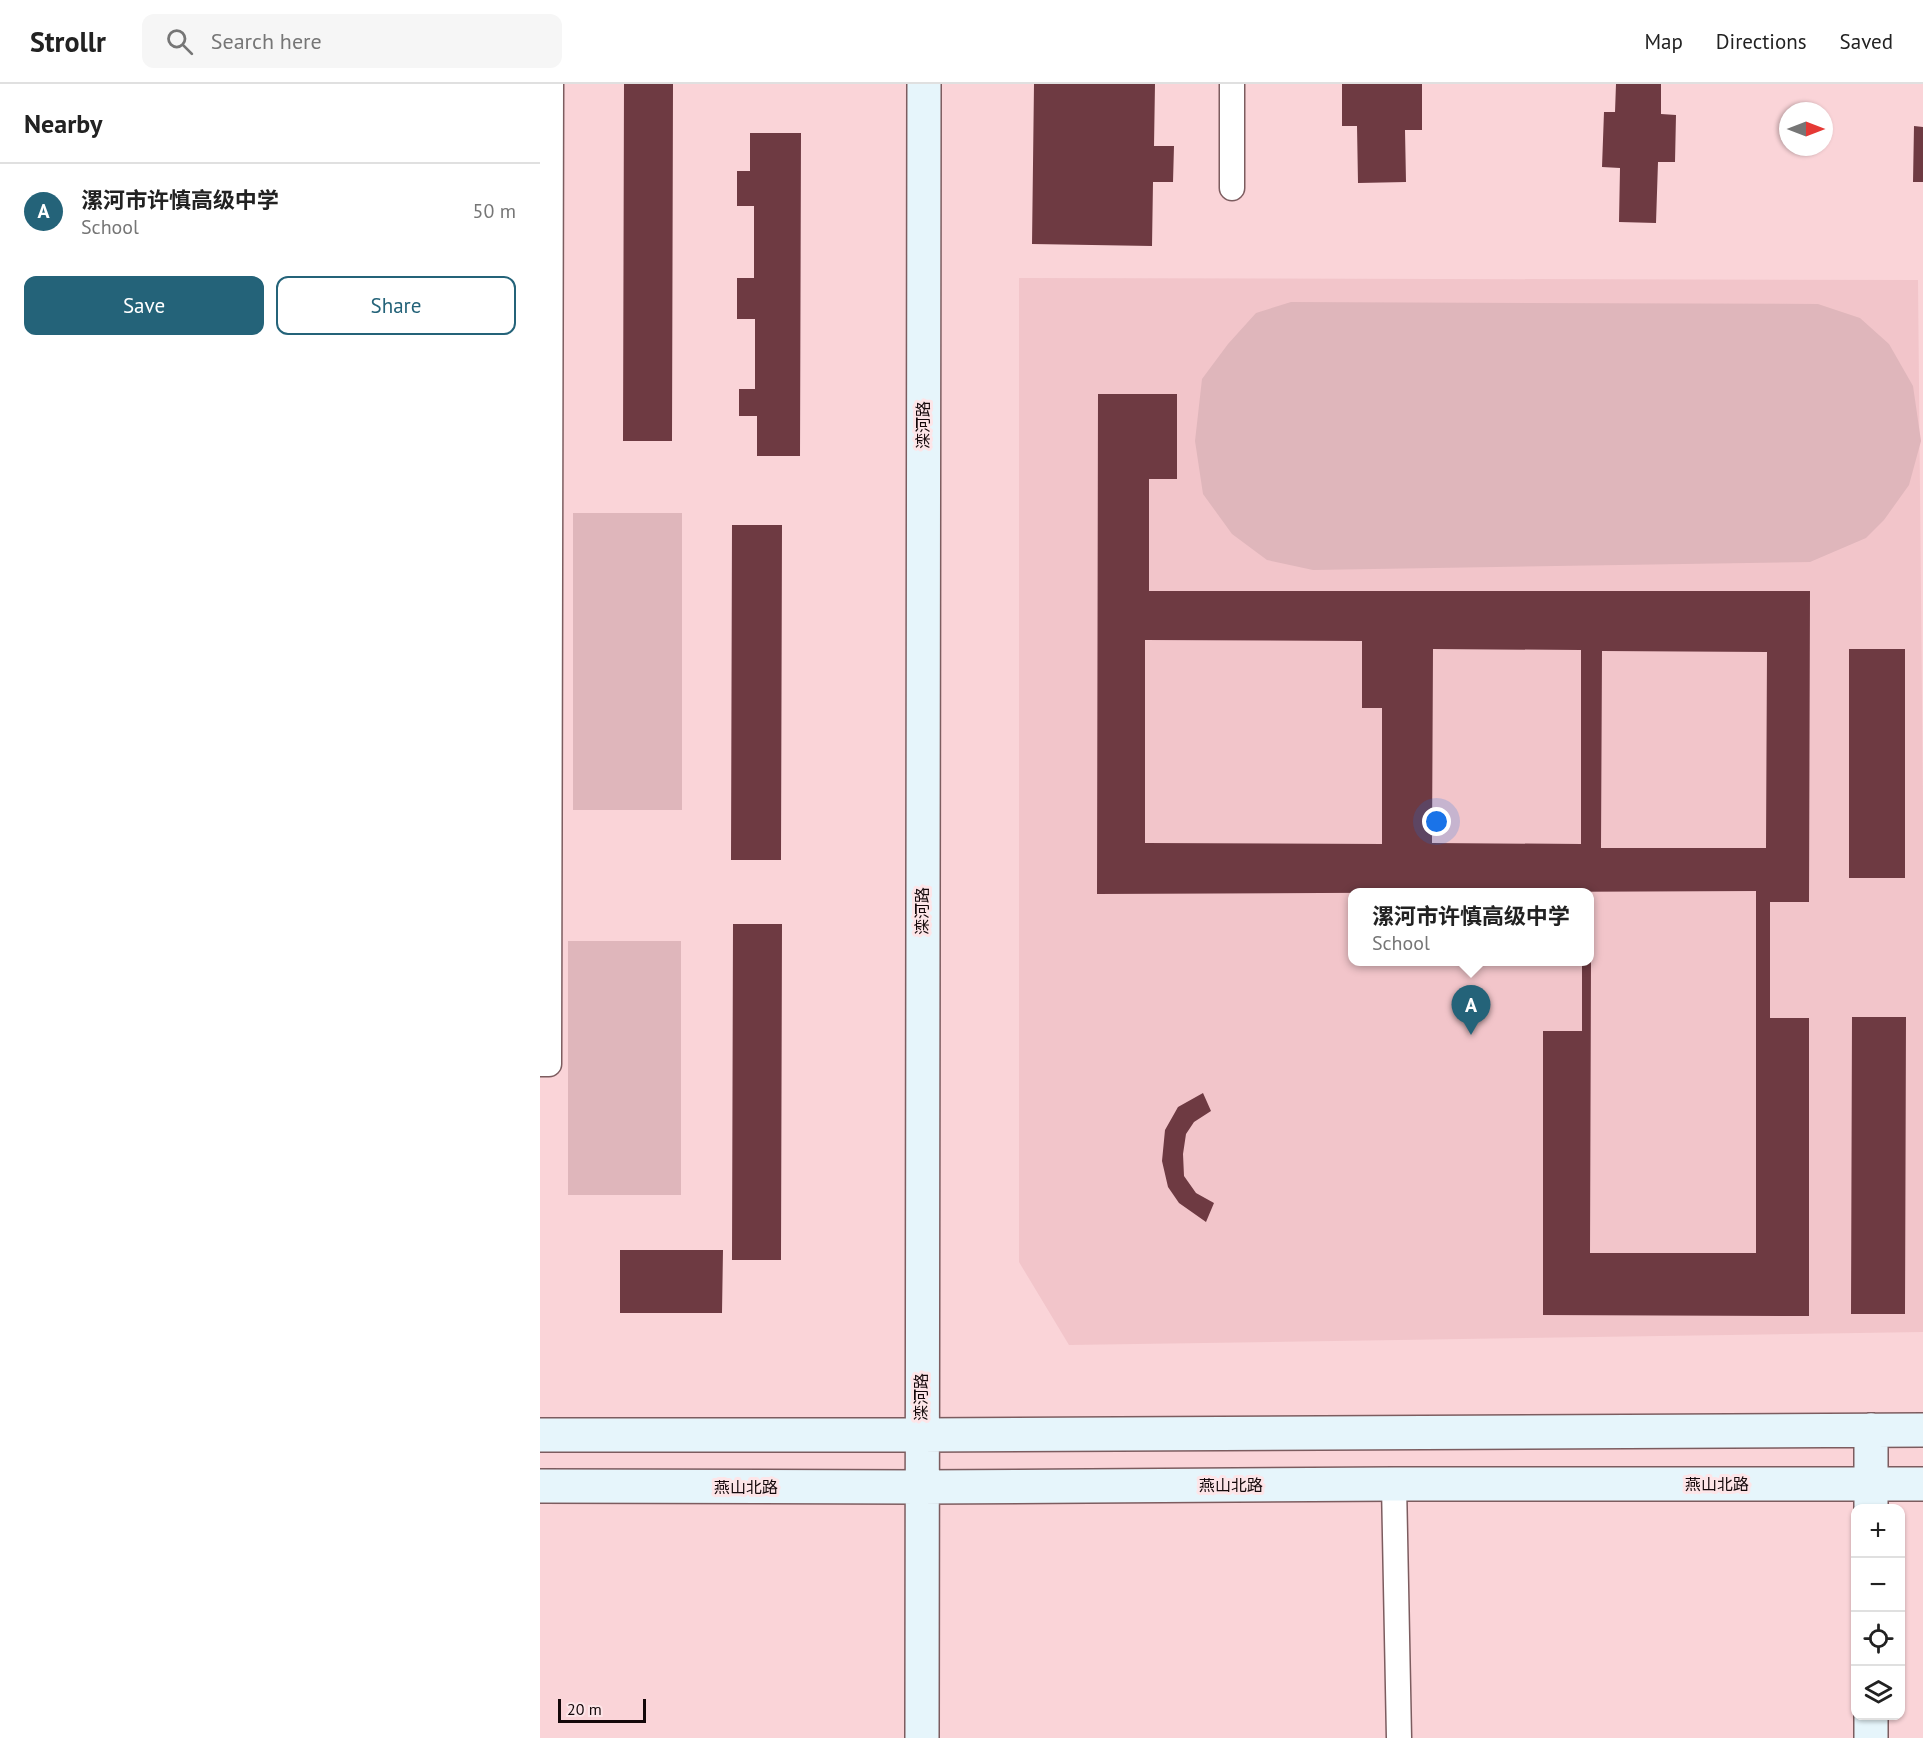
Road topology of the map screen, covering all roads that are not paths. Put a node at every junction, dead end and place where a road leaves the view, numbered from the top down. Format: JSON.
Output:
{"nodes":[{"id":1,"x":551,"y":84,"type":"edge"},
{"id":2,"x":924,"y":84,"type":"edge"},
{"id":3,"x":1232,"y":84,"type":"edge"},
{"id":4,"x":1232,"y":188,"type":"dead end"},
{"id":5,"x":545,"y":739,"type":"edge"},
{"id":6,"x":540,"y":1064,"type":"edge"},
{"id":7,"x":1872,"y":1430,"type":"junction"},
{"id":8,"x":1923,"y":1430,"type":"edge"},
{"id":9,"x":540,"y":1435,"type":"edge"},
{"id":10,"x":921,"y":1435,"type":"junction"},
{"id":11,"x":1394,"y":1484,"type":"junction"},
{"id":12,"x":1923,"y":1484,"type":"edge"},
{"id":13,"x":540,"y":1486,"type":"edge"},
{"id":14,"x":921,"y":1487,"type":"junction"},
{"id":15,"x":1871,"y":1496,"type":"edge"},
{"id":16,"x":1871,"y":1720,"type":"edge"},
{"id":17,"x":922,"y":1738,"type":"edge"},
{"id":18,"x":1399,"y":1738,"type":"edge"},
{"id":19,"x":1871,"y":1738,"type":"edge"}],
"edges":[{"from":1,"to":5,"type":"street"},
{"from":2,"to":10,"type":"street","name":"滦河路"},
{"from":3,"to":4,"type":"street"},
{"from":5,"to":6,"type":"street"},
{"from":7,"to":8,"type":"street"},
{"from":7,"to":10,"type":"street"},
{"from":7,"to":15,"type":"street"},
{"from":9,"to":10,"type":"street"},
{"from":10,"to":14,"type":"street","name":"滦河路"},
{"from":11,"to":14,"type":"street","name":"燕山北路"},
{"from":11,"to":15,"type":"street","name":"燕山北路"},
{"from":11,"to":18,"type":"street"},
{"from":12,"to":15,"type":"street","name":"燕山北路"},
{"from":13,"to":14,"type":"street","name":"燕山北路"},
{"from":14,"to":17,"type":"street","name":"滦河路"},
{"from":16,"to":19,"type":"street"}]}
